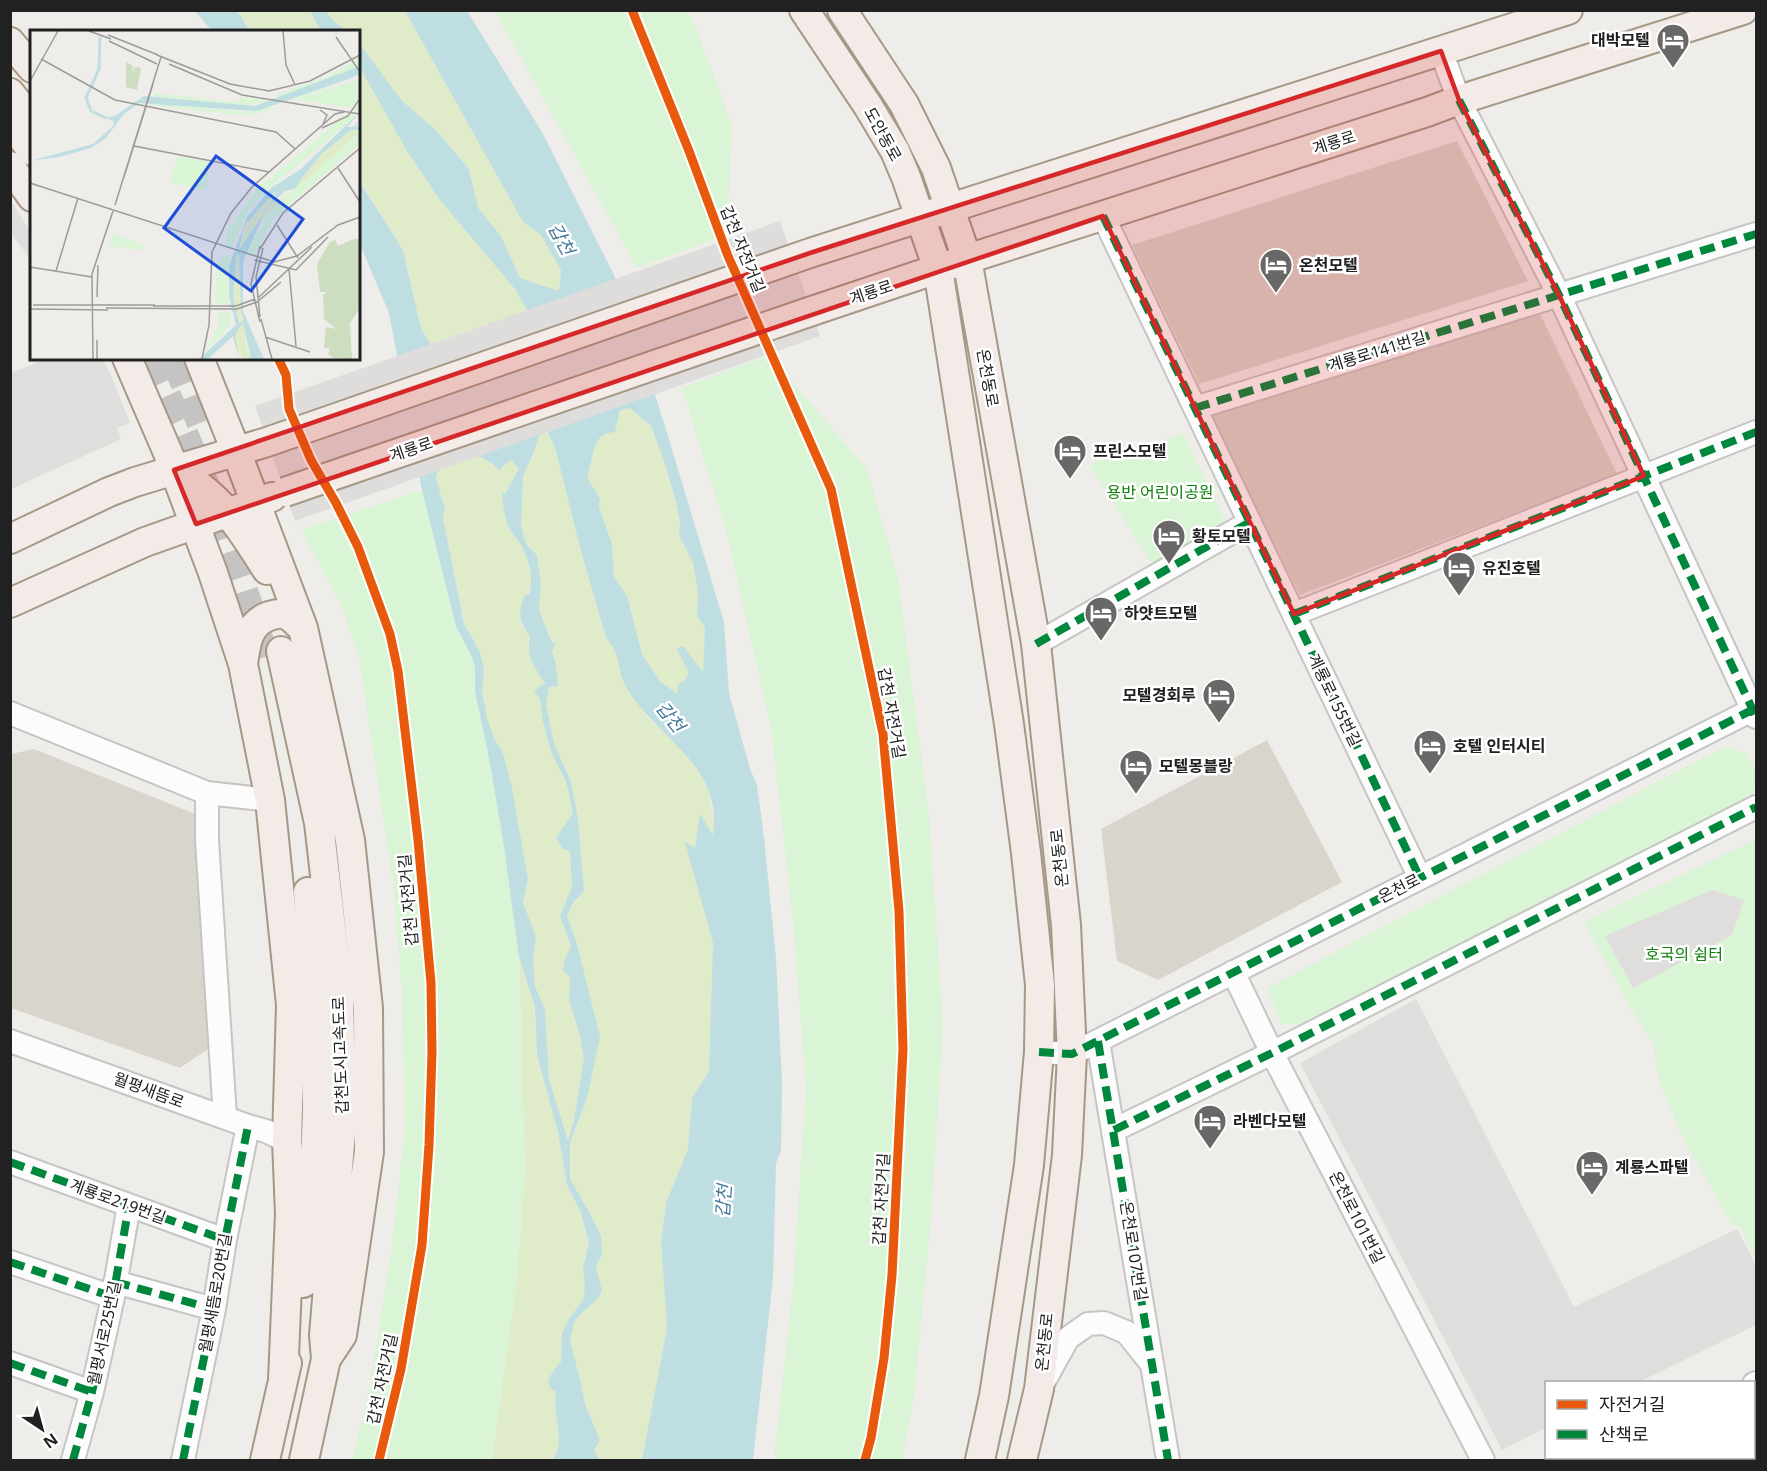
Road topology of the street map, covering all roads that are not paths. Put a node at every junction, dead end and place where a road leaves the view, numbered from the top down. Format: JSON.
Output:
{"nodes":[{"id":1,"x":804,"y":10,"type":"edge"},
{"id":2,"x":842,"y":10,"type":"edge"},
{"id":3,"x":1568,"y":10,"type":"edge"},
{"id":4,"x":1730,"y":13,"type":"edge"},
{"id":5,"x":10,"y":42,"type":"edge"},
{"id":6,"x":1441,"y":51,"type":"junction"},
{"id":7,"x":30,"y":66,"type":"edge"},
{"id":8,"x":10,"y":93,"type":"edge"},
{"id":9,"x":1459,"y":100,"type":"junction"},
{"id":10,"x":30,"y":118,"type":"edge"},
{"id":11,"x":10,"y":122,"type":"edge"},
{"id":12,"x":30,"y":148,"type":"edge"},
{"id":13,"x":10,"y":166,"type":"edge"},
{"id":14,"x":30,"y":193,"type":"edge"},
{"id":15,"x":949,"y":209,"type":"junction"},
{"id":16,"x":1102,"y":216,"type":"junction"},
{"id":17,"x":920,"y":218,"type":"junction"},
{"id":18,"x":1756,"y":234,"type":"edge"},
{"id":19,"x":967,"y":259,"type":"junction"},
{"id":20,"x":938,"y":269,"type":"junction"},
{"id":21,"x":1559,"y":295,"type":"junction"},
{"id":22,"x":128,"y":360,"type":"edge"},
{"id":23,"x":200,"y":360,"type":"edge"},
{"id":24,"x":1195,"y":408,"type":"junction"},
{"id":25,"x":1756,"y":432,"type":"edge"},
{"id":26,"x":236,"y":451,"type":"junction"},
{"id":27,"x":174,"y":470,"type":"junction"},
{"id":28,"x":1644,"y":476,"type":"junction"},
{"id":29,"x":255,"y":503,"type":"junction"},
{"id":30,"x":1250,"y":522,"type":"junction"},
{"id":31,"x":196,"y":524,"type":"junction"},
{"id":32,"x":10,"y":539,"type":"edge"},
{"id":33,"x":10,"y":603,"type":"edge"},
{"id":34,"x":1294,"y":614,"type":"junction"},
{"id":35,"x":303,"y":628,"type":"junction"},
{"id":36,"x":1036,"y":645,"type":"junction"},
{"id":37,"x":263,"y":658,"type":"junction"},
{"id":38,"x":1755,"y":712,"type":"edge"},
{"id":39,"x":10,"y":713,"type":"edge"},
{"id":40,"x":207,"y":793,"type":"junction"},
{"id":41,"x":270,"y":800,"type":"junction"},
{"id":42,"x":1756,"y":807,"type":"edge"},
{"id":43,"x":1420,"y":878,"type":"junction"},
{"id":44,"x":1233,"y":972,"type":"junction"},
{"id":45,"x":10,"y":1041,"type":"edge"},
{"id":46,"x":1098,"y":1041,"type":"junction"},
{"id":47,"x":1039,"y":1052,"type":"junction"},
{"id":48,"x":1272,"y":1053,"type":"junction"},
{"id":49,"x":1072,"y":1054,"type":"junction"},
{"id":50,"x":225,"y":1117,"type":"junction"},
{"id":51,"x":248,"y":1126,"type":"junction"},
{"id":52,"x":1114,"y":1130,"type":"junction"},
{"id":53,"x":287,"y":1141,"type":"junction"},
{"id":54,"x":10,"y":1162,"type":"edge"},
{"id":55,"x":129,"y":1205,"type":"junction"},
{"id":56,"x":225,"y":1240,"type":"junction"},
{"id":57,"x":10,"y":1262,"type":"edge"},
{"id":58,"x":114,"y":1290,"type":"junction"},
{"id":59,"x":214,"y":1309,"type":"junction"},
{"id":60,"x":326,"y":1359,"type":"junction"},
{"id":61,"x":10,"y":1363,"type":"edge"},
{"id":62,"x":1152,"y":1365,"type":"junction"},
{"id":63,"x":282,"y":1380,"type":"junction"},
{"id":64,"x":1039,"y":1389,"type":"junction"},
{"id":65,"x":92,"y":1392,"type":"junction"},
{"id":66,"x":73,"y":1461,"type":"edge"},
{"id":67,"x":183,"y":1461,"type":"edge"},
{"id":68,"x":265,"y":1461,"type":"edge"},
{"id":69,"x":304,"y":1461,"type":"edge"},
{"id":70,"x":980,"y":1461,"type":"edge"},
{"id":71,"x":1022,"y":1461,"type":"edge"},
{"id":72,"x":1168,"y":1461,"type":"edge"},
{"id":73,"x":1483,"y":1461,"type":"edge"}],
"edges":[{"from":1,"to":17,"type":"main road","name":"도안동로"},
{"from":2,"to":15,"type":"main road","name":"도안동로"},
{"from":3,"to":6,"type":"main road"},
{"from":4,"to":9,"type":"main road","name":"계룡로"},
{"from":5,"to":7,"type":"main road"},
{"from":6,"to":9,"type":"street"},
{"from":6,"to":15,"type":"main road"},
{"from":8,"to":10,"type":"main road"},
{"from":9,"to":16,"type":"main road","name":"계룡로"},
{"from":9,"to":21,"type":"street"},
{"from":11,"to":12,"type":"main road"},
{"from":13,"to":14,"type":"main road"},
{"from":15,"to":17,"type":"main road"},
{"from":15,"to":19,"type":"main road","name":"도안동로"},
{"from":16,"to":19,"type":"main road","name":"계룡로"},
{"from":16,"to":24,"type":"street","name":"계룡로155번길"},
{"from":17,"to":20,"type":"main road","name":"도안동로"},
{"from":17,"to":26,"type":"main road"},
{"from":18,"to":21,"type":"street","name":"계룡로141번길"},
{"from":19,"to":20,"type":"main road","name":"계룡로"},
{"from":19,"to":36,"type":"main road","name":"온천동로"},
{"from":20,"to":29,"type":"main road","name":"계룡로","bridge":true},
{"from":20,"to":47,"type":"main road","name":"온천동로"},
{"from":21,"to":24,"type":"street","name":"계룡로141번길"},
{"from":21,"to":28,"type":"street"},
{"from":22,"to":27,"type":"main road"},
{"from":23,"to":26,"type":"main road"},
{"from":24,"to":30,"type":"street","name":"계룡로155번길"},
{"from":25,"to":28,"type":"street"},
{"from":26,"to":27,"type":"main road"},
{"from":26,"to":29,"type":"main road"},
{"from":27,"to":31,"type":"main road"},
{"from":27,"to":32,"type":"main road"},
{"from":27,"to":35,"type":"main road"},
{"from":28,"to":34,"type":"street"},
{"from":28,"to":38,"type":"street"},
{"from":29,"to":31,"type":"main road","name":"계룡로"},
{"from":29,"to":35,"type":"main road"},
{"from":30,"to":34,"type":"street","name":"계룡로155번길"},
{"from":30,"to":36,"type":"street"},
{"from":31,"to":33,"type":"main road","name":"계룡로"},
{"from":31,"to":37,"type":"main road"},
{"from":34,"to":43,"type":"street","name":"계룡로155번길"},
{"from":35,"to":37,"type":"main road"},
{"from":35,"to":60,"type":"main road"},
{"from":36,"to":49,"type":"main road","name":"온천동로"},
{"from":37,"to":41,"type":"main road"},
{"from":37,"to":60,"type":"main road","name":"갑천도시고속도로"},
{"from":37,"to":63,"type":"main road","name":"갑천도시고속도로"},
{"from":38,"to":43,"type":"street","name":"온천로"},
{"from":39,"to":40,"type":"street"},
{"from":40,"to":41,"type":"street"},
{"from":40,"to":50,"type":"street"},
{"from":41,"to":53,"type":"main road"},
{"from":42,"to":48,"type":"street"},
{"from":43,"to":44,"type":"street","name":"온천로"},
{"from":44,"to":46,"type":"street","name":"온천로"},
{"from":44,"to":48,"type":"street","name":"온천로101번길"},
{"from":45,"to":50,"type":"street","name":"월평새뜸로"},
{"from":46,"to":49,"type":"street","name":"온천로"},
{"from":46,"to":52,"type":"street","name":"온천로107번길"},
{"from":47,"to":49,"type":"street"},
{"from":47,"to":70,"type":"main road","name":"온천동로"},
{"from":48,"to":52,"type":"street"},
{"from":48,"to":73,"type":"street","name":"온천로101번길"},
{"from":49,"to":64,"type":"main road","name":"온천동로"},
{"from":50,"to":51,"type":"street","name":"월평새뜸로"},
{"from":51,"to":53,"type":"street","name":"월평새뜸로"},
{"from":51,"to":56,"type":"street","name":"월평새뜸로20번길"},
{"from":52,"to":62,"type":"street","name":"온천로107번길"},
{"from":53,"to":63,"type":"main road"},
{"from":54,"to":55,"type":"street","name":"계룡로219번길"},
{"from":55,"to":56,"type":"street","name":"계룡로219번길"},
{"from":55,"to":58,"type":"street","name":"월평서로25번길"},
{"from":56,"to":59,"type":"street","name":"월평새뜸로20번길"},
{"from":57,"to":58,"type":"street"},
{"from":58,"to":59,"type":"street"},
{"from":58,"to":65,"type":"street","name":"월평서로25번길"},
{"from":59,"to":67,"type":"street","name":"월평새뜸로20번길"},
{"from":60,"to":69,"type":"main road","name":"갑천도시고속도로"},
{"from":61,"to":65,"type":"street"},
{"from":62,"to":64,"type":"street"},
{"from":62,"to":72,"type":"street","name":"온천로107번길"},
{"from":63,"to":68,"type":"main road","name":"갑천도시고속도로"},
{"from":64,"to":71,"type":"main road","name":"온천동로"},
{"from":65,"to":66,"type":"street","name":"월평서로25번길"}]}
